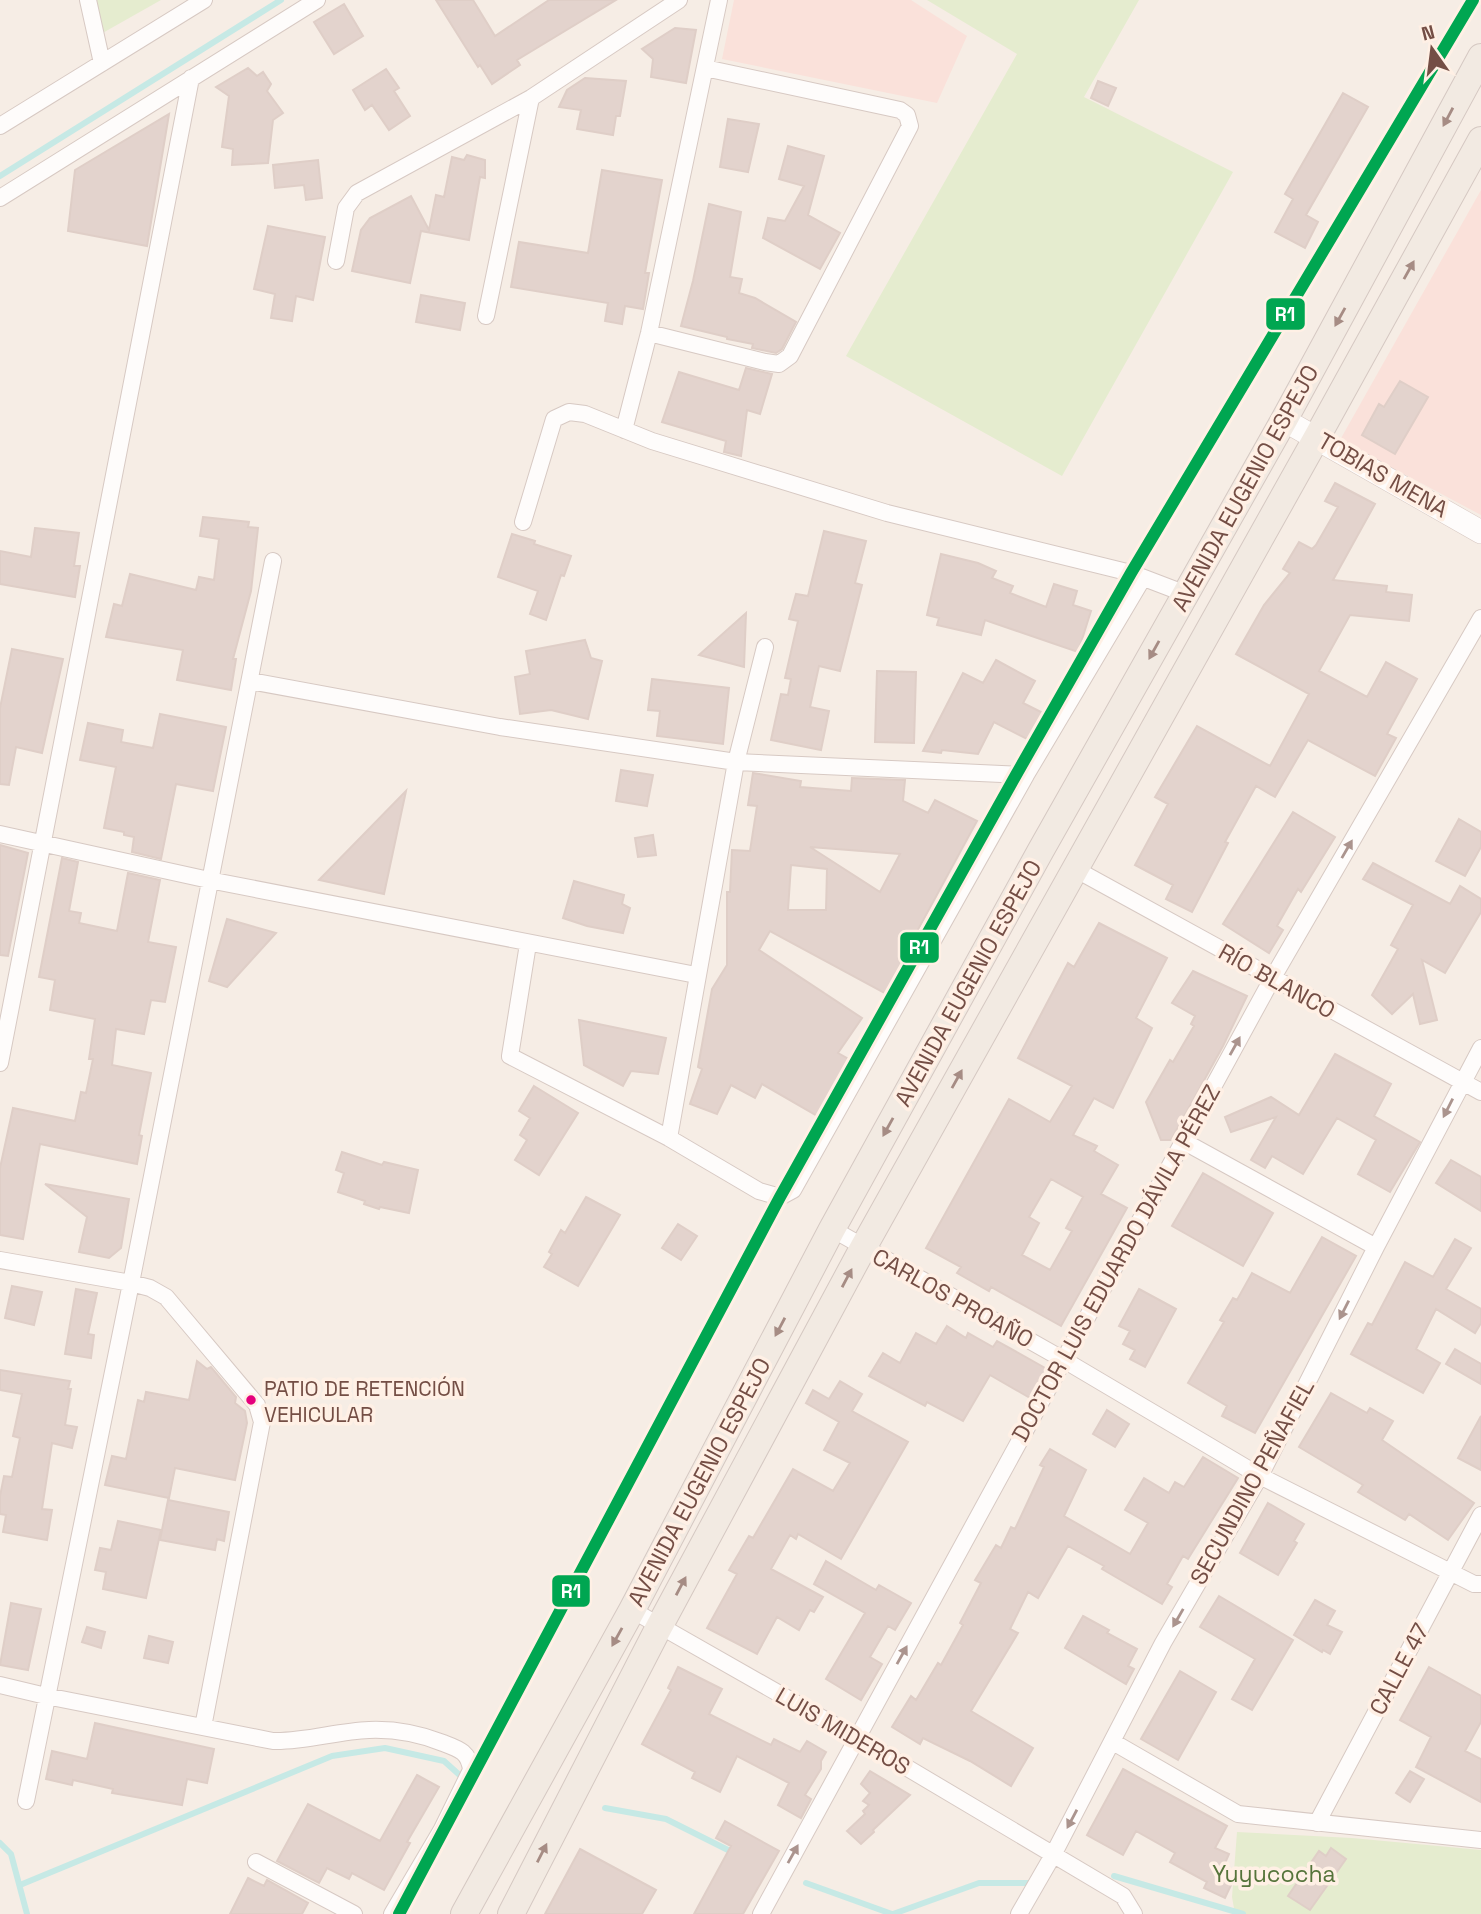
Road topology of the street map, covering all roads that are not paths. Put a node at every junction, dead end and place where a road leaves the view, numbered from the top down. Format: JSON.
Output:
{"nodes":[{"id":1,"x":88,"y":0,"type":"edge"},
{"id":2,"x":204,"y":0,"type":"edge"},
{"id":3,"x":317,"y":0,"type":"edge"},
{"id":4,"x":679,"y":0,"type":"edge"},
{"id":5,"x":719,"y":0,"type":"edge"},
{"id":6,"x":1481,"y":57,"type":"edge"},
{"id":7,"x":102,"y":63,"type":"junction"},
{"id":8,"x":705,"y":68,"type":"junction"},
{"id":9,"x":191,"y":78,"type":"junction"},
{"id":10,"x":531,"y":98,"type":"junction"},
{"id":11,"x":0,"y":126,"type":"edge"},
{"id":12,"x":1481,"y":140,"type":"edge"},
{"id":13,"x":0,"y":198,"type":"edge"},
{"id":14,"x":336,"y":261,"type":"dead end"},
{"id":15,"x":486,"y":316,"type":"dead end"},
{"id":16,"x":649,"y":333,"type":"junction"},
{"id":17,"x":1284,"y":420,"type":"junction"},
{"id":18,"x":624,"y":430,"type":"junction"},
{"id":19,"x":1317,"y":437,"type":"junction"},
{"id":20,"x":523,"y":522,"type":"dead end"},
{"id":21,"x":1481,"y":532,"type":"edge"},
{"id":22,"x":273,"y":561,"type":"dead end"},
{"id":23,"x":1143,"y":578,"type":"junction"},
{"id":24,"x":1186,"y":594,"type":"junction"},
{"id":25,"x":1481,"y":618,"type":"edge"},
{"id":26,"x":765,"y":647,"type":"dead end"},
{"id":27,"x":250,"y":681,"type":"junction"},
{"id":28,"x":736,"y":762,"type":"junction"},
{"id":29,"x":1026,"y":775,"type":"junction"},
{"id":30,"x":0,"y":834,"type":"edge"},
{"id":31,"x":44,"y":843,"type":"junction"},
{"id":32,"x":1075,"y":869,"type":"junction"},
{"id":33,"x":209,"y":880,"type":"junction"},
{"id":34,"x":528,"y":944,"type":"junction"},
{"id":35,"x":696,"y":975,"type":"junction"},
{"id":36,"x":1272,"y":979,"type":"junction"},
{"id":37,"x":1481,"y":1048,"type":"edge"},
{"id":38,"x":0,"y":1063,"type":"edge"},
{"id":39,"x":1462,"y":1081,"type":"junction"},
{"id":40,"x":1481,"y":1092,"type":"edge"},
{"id":41,"x":669,"y":1139,"type":"junction"},
{"id":42,"x":1183,"y":1141,"type":"junction"},
{"id":43,"x":832,"y":1229,"type":"junction"},
{"id":44,"x":1376,"y":1247,"type":"junction"},
{"id":45,"x":863,"y":1248,"type":"junction"},
{"id":46,"x":0,"y":1260,"type":"edge"},
{"id":47,"x":131,"y":1283,"type":"junction"},
{"id":48,"x":1064,"y":1360,"type":"junction"},
{"id":49,"x":1260,"y":1476,"type":"junction"},
{"id":50,"x":1481,"y":1515,"type":"edge"},
{"id":51,"x":1451,"y":1572,"type":"junction"},
{"id":52,"x":1481,"y":1584,"type":"edge"},
{"id":53,"x":632,"y":1610,"type":"junction"},
{"id":54,"x":659,"y":1627,"type":"junction"},
{"id":55,"x":0,"y":1685,"type":"edge"},
{"id":56,"x":47,"y":1696,"type":"junction"},
{"id":57,"x":203,"y":1727,"type":"junction"},
{"id":58,"x":857,"y":1738,"type":"junction"},
{"id":59,"x":1112,"y":1742,"type":"junction"},
{"id":60,"x":26,"y":1801,"type":"dead end"},
{"id":61,"x":1317,"y":1823,"type":"junction"},
{"id":62,"x":1481,"y":1840,"type":"edge"},
{"id":63,"x":1053,"y":1854,"type":"junction"},
{"id":64,"x":256,"y":1862,"type":"dead end"},
{"id":65,"x":354,"y":1914,"type":"edge"},
{"id":66,"x":392,"y":1914,"type":"edge"},
{"id":67,"x":464,"y":1914,"type":"edge"},
{"id":68,"x":511,"y":1914,"type":"edge"},
{"id":69,"x":761,"y":1914,"type":"edge"},
{"id":70,"x":1019,"y":1914,"type":"edge"},
{"id":71,"x":1134,"y":1914,"type":"edge"}],
"edges":[{"from":1,"to":7,"type":"street"},
{"from":2,"to":7,"type":"street"},
{"from":3,"to":9,"type":"street"},
{"from":4,"to":10,"type":"street"},
{"from":5,"to":8,"type":"street"},
{"from":6,"to":17,"type":"main road","name":"AVENIDA EUGENIO ESPEJO","one_way":true},
{"from":7,"to":11,"type":"street"},
{"from":8,"to":16,"type":"street"},
{"from":8,"to":16,"type":"street"},
{"from":9,"to":13,"type":"street"},
{"from":9,"to":31,"type":"street"},
{"from":10,"to":14,"type":"street"},
{"from":10,"to":15,"type":"street"},
{"from":19,"to":12,"type":"main road","name":"AVENIDA EUGENIO ESPEJO","one_way":true},
{"from":16,"to":18,"type":"street"},
{"from":17,"to":19,"type":"street","name":"TOBIAS MENA"},
{"from":17,"to":24,"type":"main road","name":"AVENIDA EUGENIO ESPEJO"},
{"from":18,"to":20,"type":"street"},
{"from":18,"to":23,"type":"street"},
{"from":19,"to":21,"type":"street","name":"TOBIAS MENA"},
{"from":19,"to":32,"type":"main road","name":"AVENIDA EUGENIO ESPEJO"},
{"from":22,"to":27,"type":"street"},
{"from":23,"to":24,"type":"street"},
{"from":23,"to":29,"type":"street"},
{"from":24,"to":43,"type":"main road","name":"AVENIDA EUGENIO ESPEJO","one_way":true},
{"from":36,"to":25,"type":"street","name":"DOCTOR LUIS EDUARDO DÁVILA PÉREZ","one_way":true},
{"from":26,"to":28,"type":"street"},
{"from":27,"to":28,"type":"street"},
{"from":27,"to":33,"type":"street"},
{"from":28,"to":29,"type":"street"},
{"from":28,"to":35,"type":"street"},
{"from":29,"to":41,"type":"street"},
{"from":30,"to":31,"type":"street"},
{"from":31,"to":33,"type":"street"},
{"from":31,"to":38,"type":"street"},
{"from":32,"to":36,"type":"street","name":"RÍO BLANCO"},
{"from":45,"to":32,"type":"main road","name":"AVENIDA EUGENIO ESPEJO","one_way":true},
{"from":33,"to":34,"type":"street"},
{"from":33,"to":47,"type":"street"},
{"from":34,"to":35,"type":"street"},
{"from":34,"to":41,"type":"street"},
{"from":35,"to":41,"type":"street"},
{"from":36,"to":39,"type":"street","name":"RÍO BLANCO"},
{"from":42,"to":36,"type":"street","name":"DOCTOR LUIS EDUARDO DÁVILA PÉREZ","one_way":true},
{"from":37,"to":39,"type":"street","name":"SECUNDINO PEÑAFIEL"},
{"from":39,"to":40,"type":"street","name":"RÍO BLANCO"},
{"from":39,"to":44,"type":"street","name":"SECUNDINO PEÑAFIEL","one_way":true},
{"from":42,"to":44,"type":"street"},
{"from":42,"to":48,"type":"street","name":"DOCTOR LUIS EDUARDO DÁVILA PÉREZ"},
{"from":43,"to":45,"type":"street","name":"CARLOS PROAÑO"},
{"from":43,"to":53,"type":"main road","name":"AVENIDA EUGENIO ESPEJO","one_way":true},
{"from":44,"to":49,"type":"street","name":"SECUNDINO PEÑAFIEL","one_way":true},
{"from":45,"to":48,"type":"street","name":"CARLOS PROAÑO"},
{"from":54,"to":45,"type":"main road","name":"AVENIDA EUGENIO ESPEJO","one_way":true},
{"from":46,"to":47,"type":"street"},
{"from":47,"to":56,"type":"street"},
{"from":47,"to":57,"type":"street"},
{"from":48,"to":49,"type":"street","name":"CARLOS PROAÑO"},
{"from":58,"to":48,"type":"street","name":"DOCTOR LUIS EDUARDO DÁVILA PÉREZ","one_way":true},
{"from":49,"to":51,"type":"street","name":"CARLOS PROAÑO"},
{"from":49,"to":59,"type":"street","name":"SECUNDINO PEÑAFIEL","one_way":true},
{"from":50,"to":51,"type":"street","name":"CALLE 47"},
{"from":51,"to":52,"type":"street","name":"CARLOS PROAÑO"},
{"from":51,"to":61,"type":"street","name":"CALLE 47"},
{"from":53,"to":54,"type":"street","name":"LUIS MIDEROS"},
{"from":53,"to":67,"type":"main road","name":"AVENIDA EUGENIO ESPEJO","one_way":true},
{"from":54,"to":58,"type":"street","name":"LUIS MIDEROS"},
{"from":68,"to":54,"type":"main road","name":"AVENIDA EUGENIO ESPEJO","one_way":true},
{"from":55,"to":56,"type":"street"},
{"from":56,"to":57,"type":"street"},
{"from":56,"to":60,"type":"street"},
{"from":57,"to":66,"type":"street"},
{"from":58,"to":63,"type":"street","name":"LUIS MIDEROS"},
{"from":69,"to":58,"type":"street","name":"DOCTOR LUIS EDUARDO DÁVILA PÉREZ","one_way":true},
{"from":59,"to":61,"type":"street"},
{"from":59,"to":63,"type":"street","name":"SECUNDINO PEÑAFIEL","one_way":true},
{"from":61,"to":62,"type":"street"},
{"from":63,"to":70,"type":"street","name":"SECUNDINO PEÑAFIEL"},
{"from":63,"to":71,"type":"street","name":"LUIS MIDEROS"},
{"from":64,"to":65,"type":"street"}]}
